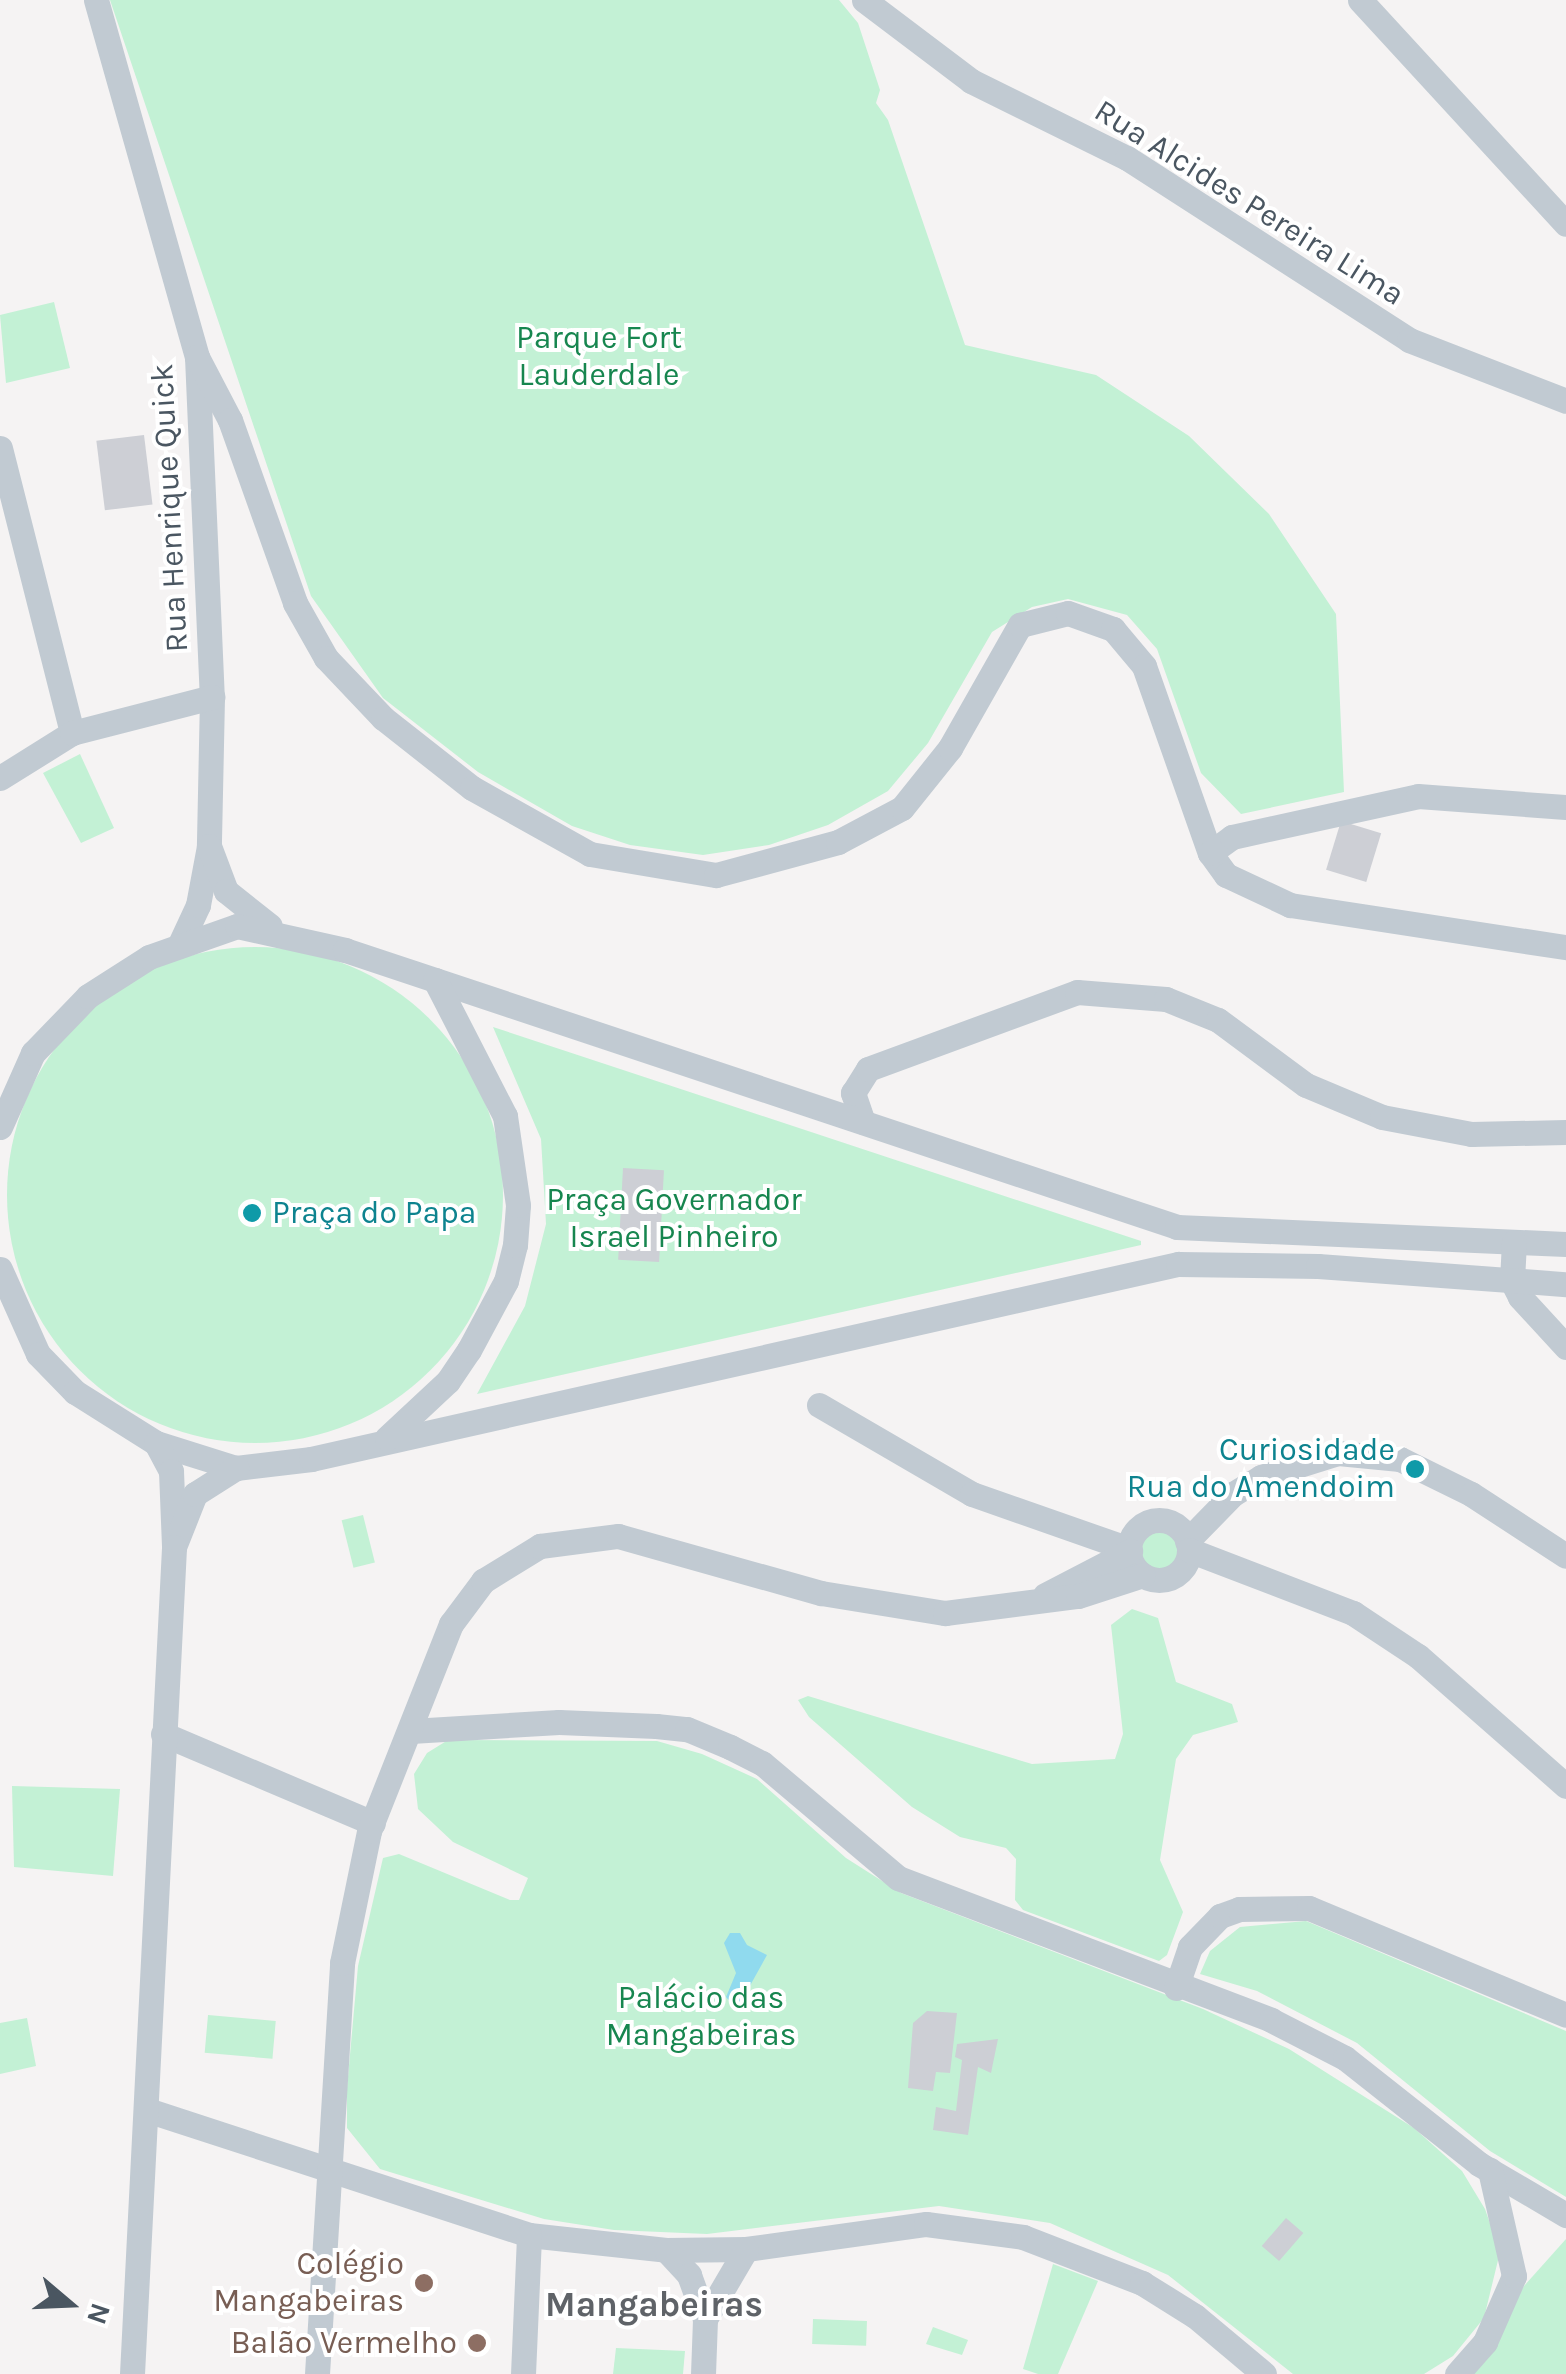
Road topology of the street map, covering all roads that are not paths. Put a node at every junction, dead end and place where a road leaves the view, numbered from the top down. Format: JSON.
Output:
{"nodes":[{"id":1,"x":96,"y":0,"type":"edge"},
{"id":2,"x":864,"y":0,"type":"edge"},
{"id":3,"x":1360,"y":0,"type":"edge"},
{"id":4,"x":1566,"y":224,"type":"edge"},
{"id":5,"x":197,"y":358,"type":"junction"},
{"id":6,"x":1566,"y":400,"type":"edge"},
{"id":7,"x":0,"y":448,"type":"edge"},
{"id":8,"x":212,"y":697,"type":"junction"},
{"id":9,"x":72,"y":733,"type":"junction"},
{"id":10,"x":0,"y":778,"type":"edge"},
{"id":11,"x":1566,"y":807,"type":"edge"},
{"id":12,"x":208,"y":846,"type":"junction"},
{"id":13,"x":1210,"y":853,"type":"junction"},
{"id":14,"x":274,"y":929,"type":"junction"},
{"id":15,"x":179,"y":946,"type":"junction"},
{"id":16,"x":1566,"y":947,"type":"edge"},
{"id":17,"x":435,"y":980,"type":"junction"},
{"id":18,"x":863,"y":1122,"type":"junction"},
{"id":19,"x":0,"y":1126,"type":"edge"},
{"id":20,"x":1566,"y":1132,"type":"edge"},
{"id":21,"x":1177,"y":1226,"type":"junction"},
{"id":22,"x":1514,"y":1242,"type":"junction"},
{"id":23,"x":1566,"y":1244,"type":"edge"},
{"id":24,"x":1178,"y":1264,"type":"junction"},
{"id":25,"x":0,"y":1269,"type":"edge"},
{"id":26,"x":1512,"y":1281,"type":"junction"},
{"id":27,"x":1566,"y":1284,"type":"edge"},
{"id":28,"x":1555,"y":1326,"type":"edge"},
{"id":29,"x":1566,"y":1347,"type":"edge"},
{"id":30,"x":819,"y":1404,"type":"dead end"},
{"id":31,"x":381,"y":1442,"type":"junction"},
{"id":32,"x":156,"y":1443,"type":"junction"},
{"id":33,"x":236,"y":1468,"type":"junction"},
{"id":34,"x":1133,"y":1542,"type":"junction"},
{"id":35,"x":1181,"y":1546,"type":"junction"},
{"id":36,"x":174,"y":1547,"type":"junction"},
{"id":37,"x":1566,"y":1556,"type":"edge"},
{"id":38,"x":1143,"y":1575,"type":"junction"},
{"id":39,"x":1029,"y":1603,"type":"junction"},
{"id":40,"x":411,"y":1731,"type":"junction"},
{"id":41,"x":163,"y":1734,"type":"junction"},
{"id":42,"x":1566,"y":1786,"type":"edge"},
{"id":43,"x":373,"y":1823,"type":"junction"},
{"id":44,"x":1176,"y":1988,"type":"junction"},
{"id":45,"x":1566,"y":2015,"type":"edge"},
{"id":46,"x":148,"y":2110,"type":"junction"},
{"id":47,"x":330,"y":2167,"type":"junction"},
{"id":48,"x":1490,"y":2170,"type":"junction"},
{"id":49,"x":1566,"y":2215,"type":"edge"},
{"id":50,"x":529,"y":2235,"type":"junction"},
{"id":51,"x":746,"y":2249,"type":"junction"},
{"id":52,"x":666,"y":2250,"type":"junction"},
{"id":53,"x":705,"y":2319,"type":"junction"},
{"id":54,"x":132,"y":2374,"type":"edge"},
{"id":55,"x":317,"y":2374,"type":"edge"},
{"id":56,"x":523,"y":2374,"type":"edge"},
{"id":57,"x":702,"y":2374,"type":"edge"},
{"id":58,"x":1264,"y":2374,"type":"edge"},
{"id":59,"x":1457,"y":2374,"type":"edge"}],
"edges":[{"from":1,"to":5,"type":"street","name":"Rua Henrique Quick"},
{"from":2,"to":6,"type":"street","name":"Rua Alcides Pereira Lima"},
{"from":3,"to":4,"type":"street"},
{"from":5,"to":8,"type":"street","name":"Rua Henrique Quick"},
{"from":5,"to":13,"type":"street"},
{"from":7,"to":9,"type":"street"},
{"from":8,"to":9,"type":"street"},
{"from":8,"to":12,"type":"street","name":"Rua Henrique Quick"},
{"from":9,"to":10,"type":"street"},
{"from":11,"to":13,"type":"street"},
{"from":12,"to":14,"type":"street","name":"Rua Henrique Quick"},
{"from":12,"to":15,"type":"street","name":"Rua Henrique Quick"},
{"from":13,"to":16,"type":"street"},
{"from":14,"to":15,"type":"street"},
{"from":14,"to":17,"type":"street"},
{"from":15,"to":19,"type":"street"},
{"from":17,"to":18,"type":"street"},
{"from":17,"to":31,"type":"street"},
{"from":18,"to":20,"type":"street"},
{"from":18,"to":21,"type":"street"},
{"from":21,"to":22,"type":"street"},
{"from":21,"to":24,"type":"street"},
{"from":22,"to":23,"type":"street"},
{"from":22,"to":26,"type":"street"},
{"from":24,"to":26,"type":"street"},
{"from":24,"to":31,"type":"street"},
{"from":25,"to":32,"type":"street"},
{"from":26,"to":27,"type":"street"},
{"from":26,"to":28,"type":"street"},
{"from":28,"to":29,"type":"street"},
{"from":30,"to":34,"type":"street"},
{"from":31,"to":33,"type":"street"},
{"from":32,"to":33,"type":"street"},
{"from":32,"to":36,"type":"street"},
{"from":33,"to":36,"type":"street"},
{"from":34,"to":35,"type":"street"},
{"from":34,"to":38,"type":"street"},
{"from":34,"to":39,"type":"street"},
{"from":35,"to":37,"type":"street"},
{"from":35,"to":38,"type":"street"},
{"from":35,"to":42,"type":"street"},
{"from":36,"to":41,"type":"street"},
{"from":38,"to":39,"type":"street"},
{"from":39,"to":40,"type":"street"},
{"from":40,"to":43,"type":"street"},
{"from":40,"to":44,"type":"street"},
{"from":41,"to":43,"type":"street"},
{"from":41,"to":46,"type":"street"},
{"from":43,"to":47,"type":"street"},
{"from":44,"to":45,"type":"street"},
{"from":44,"to":48,"type":"street"},
{"from":46,"to":47,"type":"street"},
{"from":46,"to":54,"type":"street"},
{"from":47,"to":50,"type":"street"},
{"from":47,"to":55,"type":"street"},
{"from":48,"to":49,"type":"street"},
{"from":48,"to":59,"type":"street"},
{"from":50,"to":52,"type":"street"},
{"from":50,"to":56,"type":"street"},
{"from":51,"to":52,"type":"street"},
{"from":51,"to":53,"type":"street"},
{"from":51,"to":58,"type":"street"},
{"from":52,"to":53,"type":"street"},
{"from":53,"to":57,"type":"street"}]}
